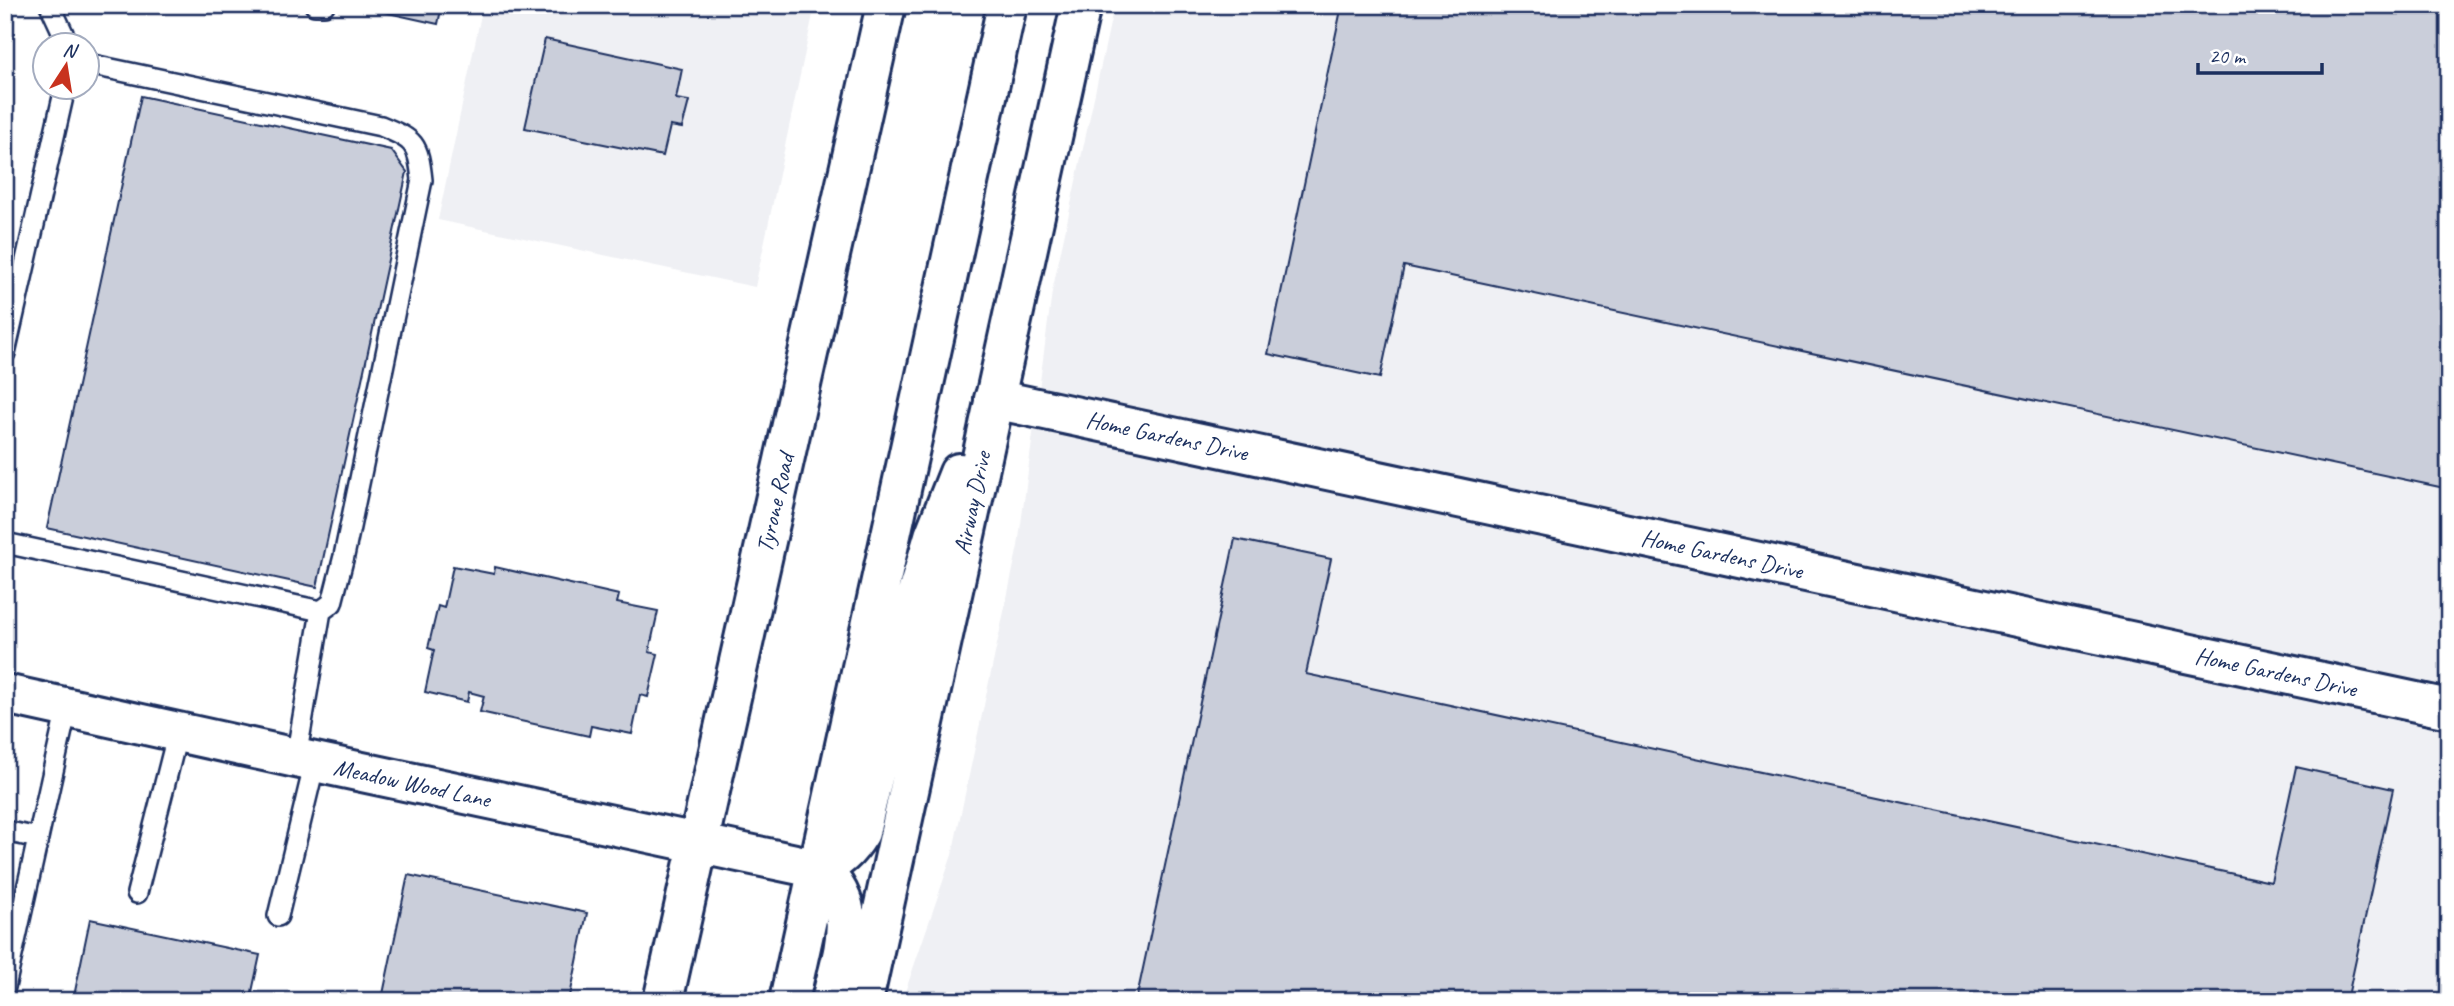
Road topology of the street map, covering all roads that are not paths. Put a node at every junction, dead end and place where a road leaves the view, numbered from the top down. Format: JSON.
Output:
{"nodes":[{"id":1,"x":50,"y":5,"type":"edge"},
{"id":2,"x":316,"y":5,"type":"edge"},
{"id":3,"x":324,"y":5,"type":"edge"},
{"id":4,"x":886,"y":5,"type":"edge"},
{"id":5,"x":1007,"y":5,"type":"edge"},
{"id":6,"x":1081,"y":5,"type":"edge"},
{"id":7,"x":63,"y":32,"type":"edge"},
{"id":8,"x":102,"y":67,"type":"edge"},
{"id":9,"x":62,"y":102,"type":"edge"},
{"id":10,"x":5,"y":352,"type":"edge"},
{"id":11,"x":994,"y":399,"type":"junction"},
{"id":12,"x":5,"y":543,"type":"edge"},
{"id":13,"x":321,"y":611,"type":"junction"},
{"id":14,"x":5,"y":694,"type":"edge"},
{"id":15,"x":67,"y":708,"type":"junction"},
{"id":16,"x":2449,"y":709,"type":"edge"},
{"id":17,"x":178,"y":732,"type":"junction"},
{"id":18,"x":305,"y":760,"type":"junction"},
{"id":19,"x":5,"y":831,"type":"edge"},
{"id":20,"x":38,"y":838,"type":"junction"},
{"id":21,"x":699,"y":844,"type":"junction"},
{"id":22,"x":819,"y":869,"type":"junction"},
{"id":23,"x":137,"y":893,"type":"dead end"},
{"id":24,"x":278,"y":916,"type":"dead end"},
{"id":25,"x":5,"y":987,"type":"edge"},
{"id":26,"x":663,"y":1001,"type":"edge"},
{"id":27,"x":789,"y":1001,"type":"edge"},
{"id":28,"x":831,"y":1001,"type":"edge"},
{"id":29,"x":863,"y":1001,"type":"edge"}],
"edges":[{"from":1,"to":7,"type":"lane"},
{"from":2,"to":3,"type":"lane"},
{"from":4,"to":21,"type":"street","name":"Tyrone Road"},
{"from":5,"to":22,"type":"street"},
{"from":6,"to":11,"type":"street","name":"Airway Drive"},
{"from":8,"to":13,"type":"lane"},
{"from":9,"to":10,"type":"lane"},
{"from":11,"to":16,"type":"street","name":"Home Gardens Drive"},
{"from":11,"to":22,"type":"street"},
{"from":11,"to":29,"type":"street","name":"Airway Drive"},
{"from":12,"to":13,"type":"lane"},
{"from":13,"to":18,"type":"lane"},
{"from":14,"to":15,"type":"street","name":"Meadow Wood Lane"},
{"from":15,"to":17,"type":"street","name":"Meadow Wood Lane"},
{"from":15,"to":20,"type":"lane"},
{"from":17,"to":18,"type":"street","name":"Meadow Wood Lane"},
{"from":17,"to":23,"type":"lane"},
{"from":18,"to":21,"type":"street","name":"Meadow Wood Lane"},
{"from":18,"to":24,"type":"lane"},
{"from":19,"to":20,"type":"lane"},
{"from":20,"to":25,"type":"lane"},
{"from":21,"to":22,"type":"street","name":"Meadow Wood Lane"},
{"from":21,"to":26,"type":"street","name":"Tyrone Road"},
{"from":22,"to":27,"type":"street"},
{"from":22,"to":28,"type":"street"}]}
